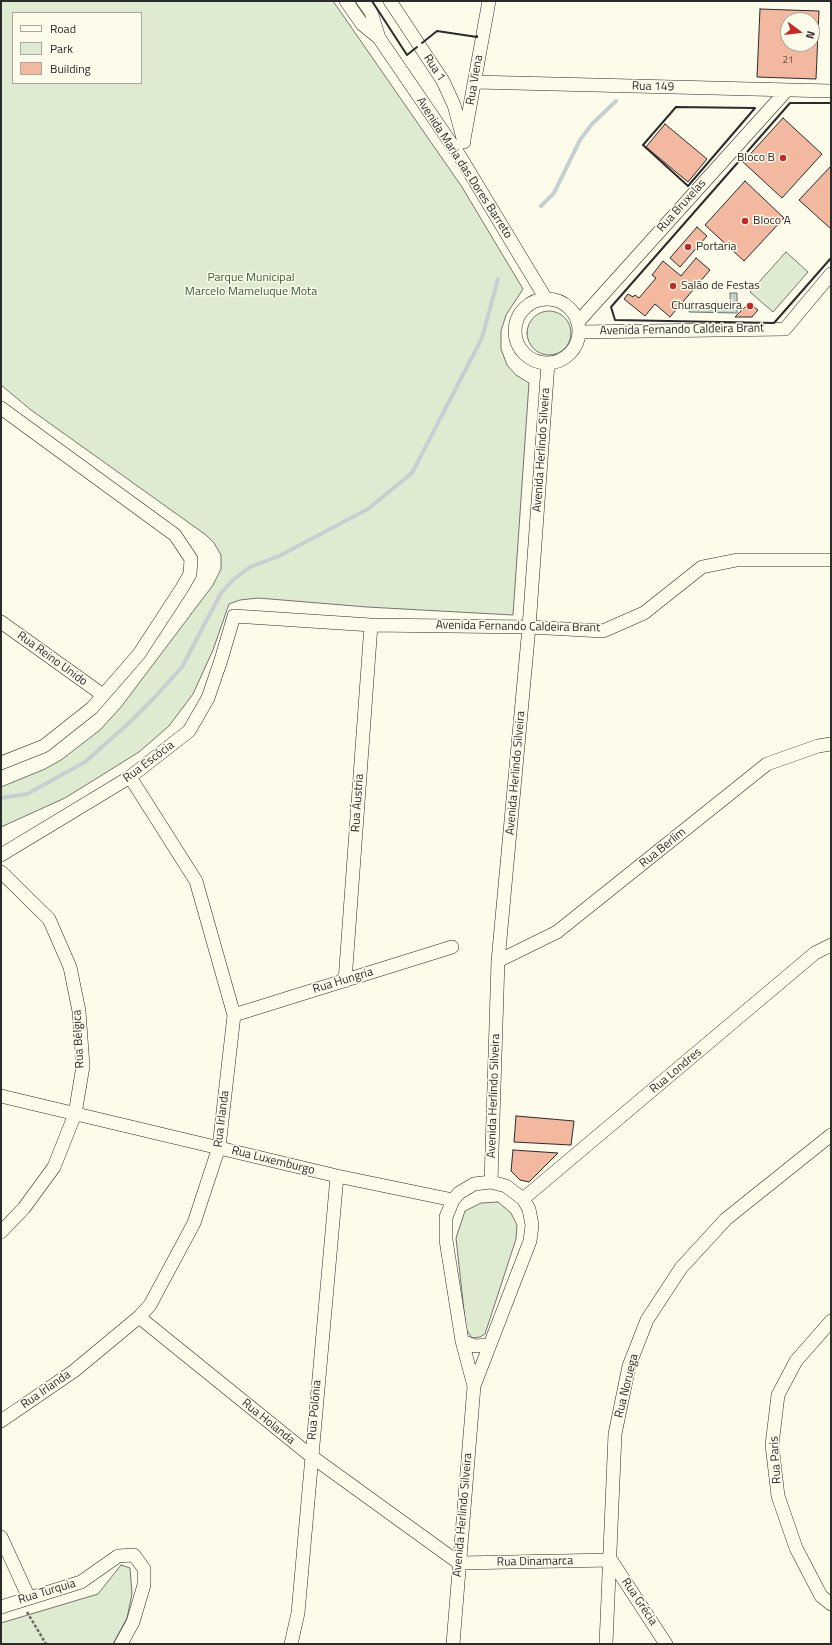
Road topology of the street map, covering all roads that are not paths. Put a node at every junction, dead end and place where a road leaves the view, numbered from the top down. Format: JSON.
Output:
{"nodes":[{"id":1,"x":346,"y":1,"type":"edge"},
{"id":2,"x":363,"y":1,"type":"edge"},
{"id":3,"x":390,"y":1,"type":"edge"},
{"id":4,"x":489,"y":1,"type":"edge"},
{"id":5,"x":379,"y":38,"type":"junction"},
{"id":6,"x":475,"y":82,"type":"junction"},
{"id":7,"x":787,"y":90,"type":"junction"},
{"id":8,"x":831,"y":91,"type":"edge"},
{"id":9,"x":464,"y":142,"type":"junction"},
{"id":10,"x":461,"y":158,"type":"junction"},
{"id":11,"x":831,"y":274,"type":"edge"},
{"id":12,"x":546,"y":299,"type":"junction"},
{"id":13,"x":578,"y":327,"type":"junction"},
{"id":14,"x":548,"y":363,"type":"junction"},
{"id":15,"x":1,"y":408,"type":"edge"},
{"id":16,"x":831,"y":560,"type":"edge"},
{"id":17,"x":234,"y":616,"type":"joint"},
{"id":18,"x":1,"y":622,"type":"edge"},
{"id":19,"x":371,"y":625,"type":"junction"},
{"id":20,"x":529,"y":627,"type":"junction"},
{"id":21,"x":103,"y":695,"type":"junction"},
{"id":22,"x":831,"y":744,"type":"edge"},
{"id":23,"x":1,"y":763,"type":"edge"},
{"id":24,"x":130,"y":777,"type":"junction"},
{"id":25,"x":1,"y":855,"type":"edge"},
{"id":26,"x":1,"y":872,"type":"edge"},
{"id":27,"x":831,"y":945,"type":"edge"},
{"id":28,"x":452,"y":947,"type":"dead end"},
{"id":29,"x":498,"y":961,"type":"junction"},
{"id":30,"x":345,"y":981,"type":"junction"},
{"id":31,"x":234,"y":1015,"type":"junction"},
{"id":32,"x":1,"y":1096,"type":"edge"},
{"id":33,"x":75,"y":1114,"type":"junction"},
{"id":34,"x":831,"y":1135,"type":"edge"},
{"id":35,"x":220,"y":1147,"type":"junction"},
{"id":36,"x":337,"y":1176,"type":"junction"},
{"id":37,"x":491,"y":1182,"type":"junction"},
{"id":38,"x":523,"y":1199,"type":"junction"},
{"id":39,"x":453,"y":1200,"type":"junction"},
{"id":40,"x":1,"y":1232,"type":"edge"},
{"id":41,"x":140,"y":1317,"type":"junction"},
{"id":42,"x":831,"y":1321,"type":"edge"},
{"id":43,"x":462,"y":1341,"type":"junction"},
{"id":44,"x":490,"y":1345,"type":"junction"},
{"id":45,"x":474,"y":1386,"type":"junction"},
{"id":46,"x":1,"y":1421,"type":"edge"},
{"id":47,"x":311,"y":1456,"type":"junction"},
{"id":48,"x":1,"y":1537,"type":"edge"},
{"id":49,"x":611,"y":1560,"type":"junction"},
{"id":50,"x":459,"y":1563,"type":"junction"},
{"id":51,"x":29,"y":1598,"type":"junction"},
{"id":52,"x":826,"y":1600,"type":"edge"},
{"id":53,"x":1,"y":1607,"type":"edge"},
{"id":54,"x":831,"y":1610,"type":"edge"},
{"id":55,"x":121,"y":1644,"type":"edge"},
{"id":56,"x":291,"y":1644,"type":"edge"},
{"id":57,"x":453,"y":1644,"type":"edge"},
{"id":58,"x":606,"y":1644,"type":"edge"},
{"id":59,"x":666,"y":1644,"type":"edge"}],
"edges":[{"from":1,"to":5,"type":"street","name":"Avenida Maria das Dores Barreto"},
{"from":2,"to":5,"type":"street","name":"Avenida Maria das Dores Barreto"},
{"from":3,"to":9,"type":"street","name":"Rua 1"},
{"from":4,"to":6,"type":"street","name":"Rua Viena"},
{"from":5,"to":10,"type":"street","name":"Avenida Maria das Dores Barreto"},
{"from":6,"to":7,"type":"street","name":"Rua 149"},
{"from":6,"to":9,"type":"street","name":"Rua Viena"},
{"from":7,"to":8,"type":"street","name":"Rua 149"},
{"from":7,"to":13,"type":"street","name":"Rua Bruxelas"},
{"from":9,"to":10,"type":"street","name":"Rua Viena"},
{"from":10,"to":12,"type":"street","name":"Avenida Maria das Dores Barreto"},
{"from":11,"to":13,"type":"street","name":"Avenida Fernando Caldeira Brant"},
{"from":12,"to":13,"type":"street"},
{"from":12,"to":14,"type":"street"},
{"from":13,"to":14,"type":"street"},
{"from":14,"to":20,"type":"street","name":"Avenida Herlindo Silveira"},
{"from":15,"to":21,"type":"street"},
{"from":16,"to":20,"type":"street","name":"Avenida Fernando Caldeira Brant"},
{"from":17,"to":19,"type":"street","name":"Avenida Fernando Caldeira Brant"},
{"from":17,"to":24,"type":"street","name":"Rua Escócia"},
{"from":18,"to":21,"type":"street","name":"Rua Reino Unido"},
{"from":19,"to":20,"type":"street","name":"Avenida Fernando Caldeira Brant"},
{"from":19,"to":30,"type":"street","name":"Rua Áustria"},
{"from":20,"to":29,"type":"street","name":"Avenida Herlindo Silveira"},
{"from":21,"to":23,"type":"street"},
{"from":22,"to":29,"type":"street","name":"Rua Berlim"},
{"from":24,"to":25,"type":"street","name":"Rua Escócia"},
{"from":24,"to":31,"type":"street","name":"Rua Irlanda"},
{"from":26,"to":33,"type":"street","name":"Rua Bélgica"},
{"from":27,"to":38,"type":"street","name":"Rua Londres"},
{"from":28,"to":30,"type":"street","name":"Rua Hungria"},
{"from":29,"to":37,"type":"street","name":"Avenida Herlindo Silveira"},
{"from":30,"to":31,"type":"street","name":"Rua Hungria"},
{"from":31,"to":35,"type":"street","name":"Rua Irlanda"},
{"from":32,"to":33,"type":"street","name":"Rua Luxemburgo"},
{"from":33,"to":35,"type":"street","name":"Rua Luxemburgo"},
{"from":33,"to":40,"type":"street","name":"Rua Bélgica"},
{"from":34,"to":49,"type":"street","name":"Rua Noruega"},
{"from":35,"to":36,"type":"street","name":"Rua Luxemburgo"},
{"from":35,"to":41,"type":"street","name":"Rua Irlanda"},
{"from":36,"to":39,"type":"street","name":"Rua Luxemburgo"},
{"from":36,"to":47,"type":"street","name":"Rua Polônia"},
{"from":37,"to":38,"type":"street"},
{"from":37,"to":39,"type":"street","name":"Avenida Herlindo Silveira"},
{"from":38,"to":44,"type":"street","name":"Avenida Herlindo Silveira"},
{"from":39,"to":43,"type":"street","name":"Avenida Herlindo Silveira"},
{"from":41,"to":46,"type":"street","name":"Rua Irlanda"},
{"from":41,"to":47,"type":"street","name":"Rua Holanda"},
{"from":42,"to":52,"type":"street","name":"Rua Paris"},
{"from":43,"to":44,"type":"street"},
{"from":43,"to":45,"type":"street","name":"Avenida Herlindo Silveira"},
{"from":44,"to":45,"type":"street","name":"Avenida Herlindo Silveira"},
{"from":45,"to":50,"type":"street","name":"Avenida Herlindo Silveira"},
{"from":47,"to":50,"type":"street","name":"Rua Holanda"},
{"from":47,"to":56,"type":"street","name":"Rua Polônia"},
{"from":48,"to":51,"type":"street"},
{"from":49,"to":50,"type":"street","name":"Rua Dinamarca"},
{"from":49,"to":58,"type":"street","name":"Rua Noruega"},
{"from":49,"to":59,"type":"street","name":"Rua Grécia"},
{"from":50,"to":57,"type":"street","name":"Avenida Herlindo Silveira"},
{"from":51,"to":53,"type":"street","name":"Rua Turquia"},
{"from":51,"to":55,"type":"street","name":"Rua Turquia"},
{"from":52,"to":54,"type":"street","name":"Rua Paris"}]}
